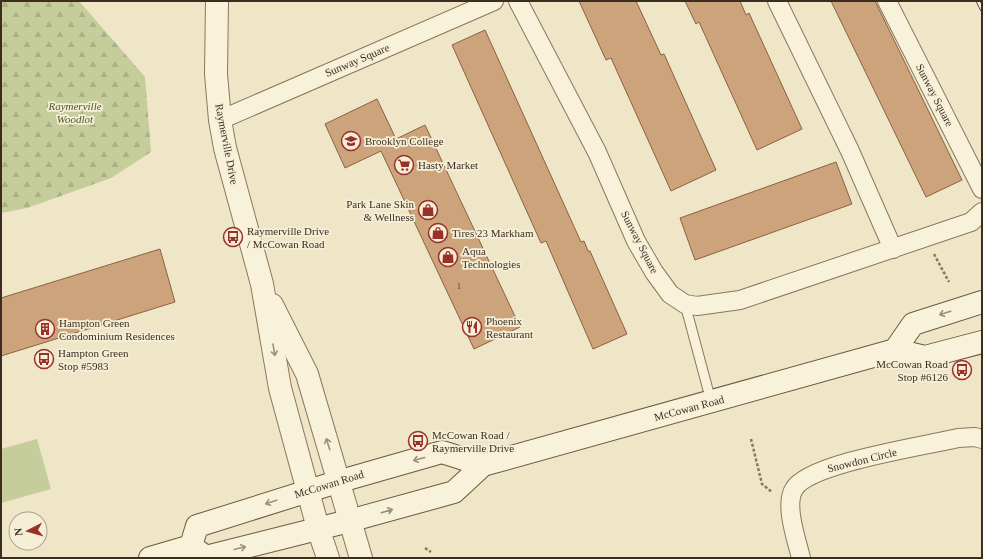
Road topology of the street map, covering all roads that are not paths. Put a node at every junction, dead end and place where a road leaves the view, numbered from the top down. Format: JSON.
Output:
{"nodes":[{"id":1,"x":217,"y":1,"type":"edge"},
{"id":2,"x":494,"y":1,"type":"edge"},
{"id":3,"x":518,"y":1,"type":"edge"},
{"id":4,"x":777,"y":1,"type":"edge"},
{"id":5,"x":887,"y":1,"type":"edge"},
{"id":6,"x":220,"y":120,"type":"junction"},
{"id":7,"x":982,"y":189,"type":"edge"},
{"id":8,"x":982,"y":212,"type":"edge"},
{"id":9,"x":892,"y":249,"type":"junction"},
{"id":10,"x":262,"y":284,"type":"junction"},
{"id":11,"x":982,"y":302,"type":"edge"},
{"id":12,"x":685,"y":304,"type":"junction"},
{"id":13,"x":982,"y":342,"type":"edge"},
{"id":14,"x":895,"y":350,"type":"junction"},
{"id":15,"x":711,"y":401,"type":"junction"},
{"id":16,"x":982,"y":439,"type":"edge"},
{"id":17,"x":483,"y":465,"type":"junction"},
{"id":18,"x":337,"y":482,"type":"junction"},
{"id":19,"x":308,"y":491,"type":"junction"},
{"id":20,"x":349,"y":521,"type":"junction"},
{"id":21,"x":318,"y":528,"type":"junction"},
{"id":22,"x":191,"y":546,"type":"junction"},
{"id":23,"x":150,"y":558,"type":"edge"},
{"id":24,"x":328,"y":558,"type":"edge"},
{"id":25,"x":361,"y":558,"type":"edge"},
{"id":26,"x":801,"y":558,"type":"edge"}],
"edges":[{"from":1,"to":6,"type":"main road","name":"Raymerville Drive"},
{"from":2,"to":6,"type":"street","name":"Sunway Square"},
{"from":3,"to":12,"type":"street","name":"Sunway Square"},
{"from":4,"to":9,"type":"street"},
{"from":5,"to":7,"type":"street","name":"Sunway Square"},
{"from":6,"to":10,"type":"main road","name":"Raymerville Drive"},
{"from":8,"to":9,"type":"street"},
{"from":9,"to":12,"type":"street"},
{"from":18,"to":10,"type":"main road","name":"Raymerville Drive","one_way":true},
{"from":10,"to":19,"type":"main road","name":"Raymerville Drive","one_way":true},
{"from":11,"to":14,"type":"main road","one_way":true},
{"from":12,"to":15,"type":"lane"},
{"from":13,"to":14,"type":"main road","name":"McCowan Road"},
{"from":14,"to":15,"type":"main road","name":"McCowan Road"},
{"from":15,"to":17,"type":"main road","name":"McCowan Road"},
{"from":16,"to":26,"type":"street","name":"Snowdon Circle"},
{"from":17,"to":18,"type":"main road","name":"McCowan Road","one_way":true},
{"from":20,"to":17,"type":"main road","name":"McCowan Road","one_way":true},
{"from":18,"to":19,"type":"main road","name":"McCowan Road"},
{"from":18,"to":20,"type":"main road","name":"Raymerville Drive"},
{"from":19,"to":21,"type":"main road","name":"Raymerville Drive"},
{"from":19,"to":22,"type":"main road","name":"McCowan Road","one_way":true},
{"from":20,"to":21,"type":"main road","name":"McCowan Road"},
{"from":20,"to":25,"type":"main road","name":"Raymerville Drive"},
{"from":22,"to":21,"type":"main road","name":"McCowan Road","one_way":true},
{"from":21,"to":24,"type":"main road","name":"Raymerville Drive"},
{"from":22,"to":23,"type":"main road"}]}
